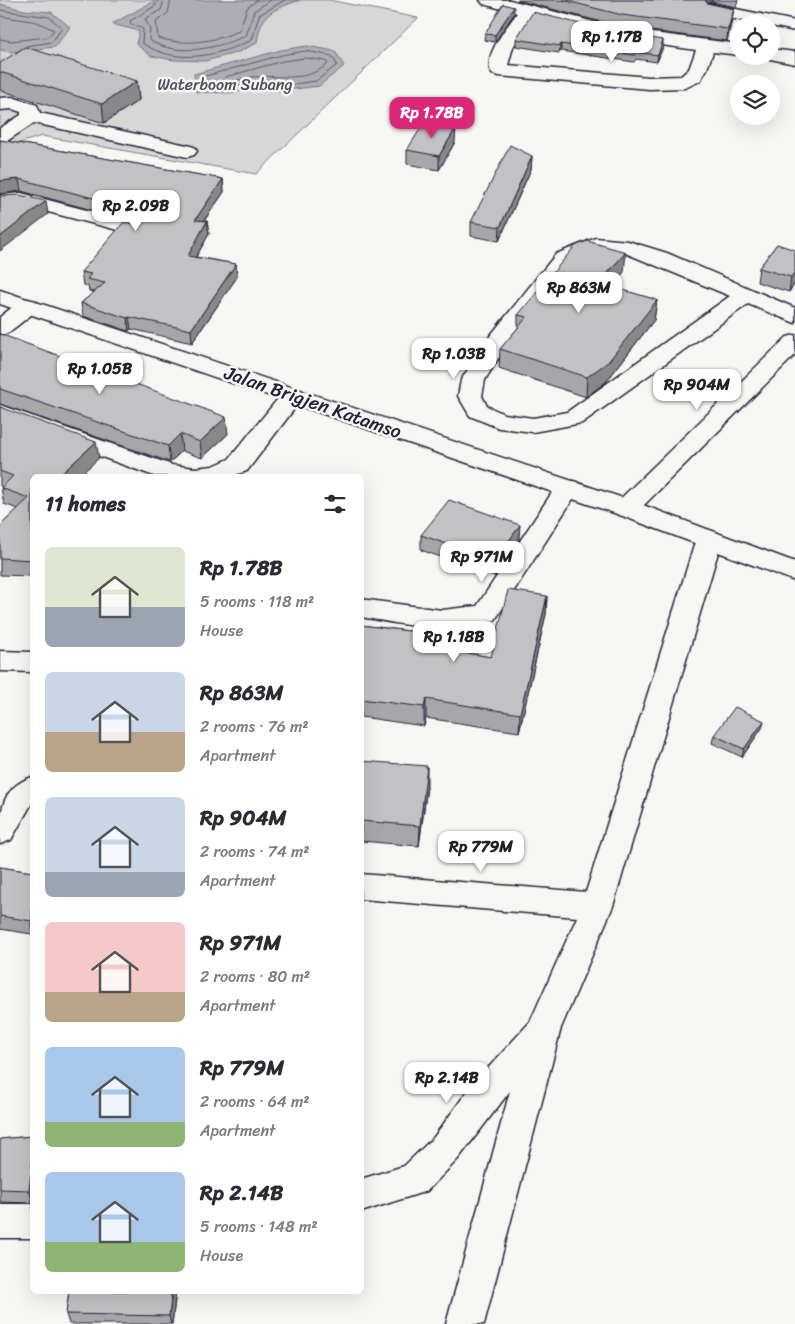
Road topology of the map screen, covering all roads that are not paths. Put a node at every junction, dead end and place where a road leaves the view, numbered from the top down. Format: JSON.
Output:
{"nodes":[{"id":1,"x":489,"y":0,"type":"edge"},
{"id":2,"x":712,"y":9,"type":"edge"},
{"id":3,"x":528,"y":10,"type":"junction"},
{"id":4,"x":795,"y":26,"type":"edge"},
{"id":5,"x":706,"y":46,"type":"junction"},
{"id":6,"x":730,"y":49,"type":"edge"},
{"id":7,"x":780,"y":56,"type":"edge"},
{"id":8,"x":795,"y":58,"type":"edge"},
{"id":9,"x":0,"y":104,"type":"edge"},
{"id":10,"x":31,"y":117,"type":"junction"},
{"id":11,"x":0,"y":138,"type":"edge"},
{"id":12,"x":187,"y":151,"type":"dead end"},
{"id":13,"x":0,"y":201,"type":"edge"},
{"id":14,"x":137,"y":229,"type":"edge"},
{"id":15,"x":746,"y":295,"type":"junction"},
{"id":16,"x":0,"y":297,"type":"edge"},
{"id":17,"x":28,"y":306,"type":"junction"},
{"id":18,"x":795,"y":316,"type":"edge"},
{"id":19,"x":0,"y":328,"type":"edge"},
{"id":20,"x":795,"y":342,"type":"edge"},
{"id":21,"x":293,"y":396,"type":"junction"},
{"id":22,"x":0,"y":412,"type":"edge"},
{"id":23,"x":178,"y":474,"type":"edge"},
{"id":24,"x":210,"y":474,"type":"edge"},
{"id":25,"x":568,"y":488,"type":"junction"},
{"id":26,"x":626,"y":508,"type":"junction"},
{"id":27,"x":709,"y":539,"type":"junction"},
{"id":28,"x":795,"y":572,"type":"edge"},
{"id":29,"x":364,"y":608,"type":"edge"},
{"id":30,"x":0,"y":661,"type":"edge"},
{"id":31,"x":30,"y":662,"type":"edge"},
{"id":32,"x":30,"y":789,"type":"edge"},
{"id":33,"x":0,"y":832,"type":"edge"},
{"id":34,"x":364,"y":886,"type":"edge"},
{"id":35,"x":597,"y":906,"type":"junction"},
{"id":36,"x":544,"y":1028,"type":"junction"},
{"id":37,"x":364,"y":1195,"type":"edge"},
{"id":38,"x":0,"y":1221,"type":"edge"},
{"id":39,"x":30,"y":1221,"type":"edge"},
{"id":40,"x":465,"y":1324,"type":"edge"}],
"edges":[{"from":1,"to":3,"type":"street"},
{"from":2,"to":4,"type":"street"},
{"from":3,"to":5,"type":"street"},
{"from":3,"to":5,"type":"street"},
{"from":5,"to":6,"type":"street"},
{"from":7,"to":8,"type":"street"},
{"from":9,"to":10,"type":"street"},
{"from":10,"to":11,"type":"street"},
{"from":10,"to":12,"type":"street"},
{"from":13,"to":14,"type":"street"},
{"from":15,"to":15,"type":"street"},
{"from":15,"to":18,"type":"street"},
{"from":16,"to":17,"type":"street","name":"Jalan Brigjen Katamso"},
{"from":17,"to":19,"type":"street"},
{"from":17,"to":21,"type":"street","name":"Jalan Brigjen Katamso"},
{"from":20,"to":26,"type":"street"},
{"from":21,"to":24,"type":"street"},
{"from":21,"to":25,"type":"street","name":"Jalan Brigjen Katamso"},
{"from":22,"to":23,"type":"street"},
{"from":25,"to":26,"type":"street","name":"Jalan Brigjen Katamso"},
{"from":25,"to":29,"type":"street"},
{"from":26,"to":27,"type":"street","name":"Jalan Brigjen Katamso"},
{"from":27,"to":28,"type":"street","name":"Jalan Brigjen Katamso"},
{"from":27,"to":35,"type":"street"},
{"from":30,"to":31,"type":"street"},
{"from":32,"to":33,"type":"street"},
{"from":34,"to":35,"type":"street"},
{"from":35,"to":36,"type":"street"},
{"from":36,"to":37,"type":"street"},
{"from":36,"to":40,"type":"street"},
{"from":38,"to":39,"type":"street"}]}
